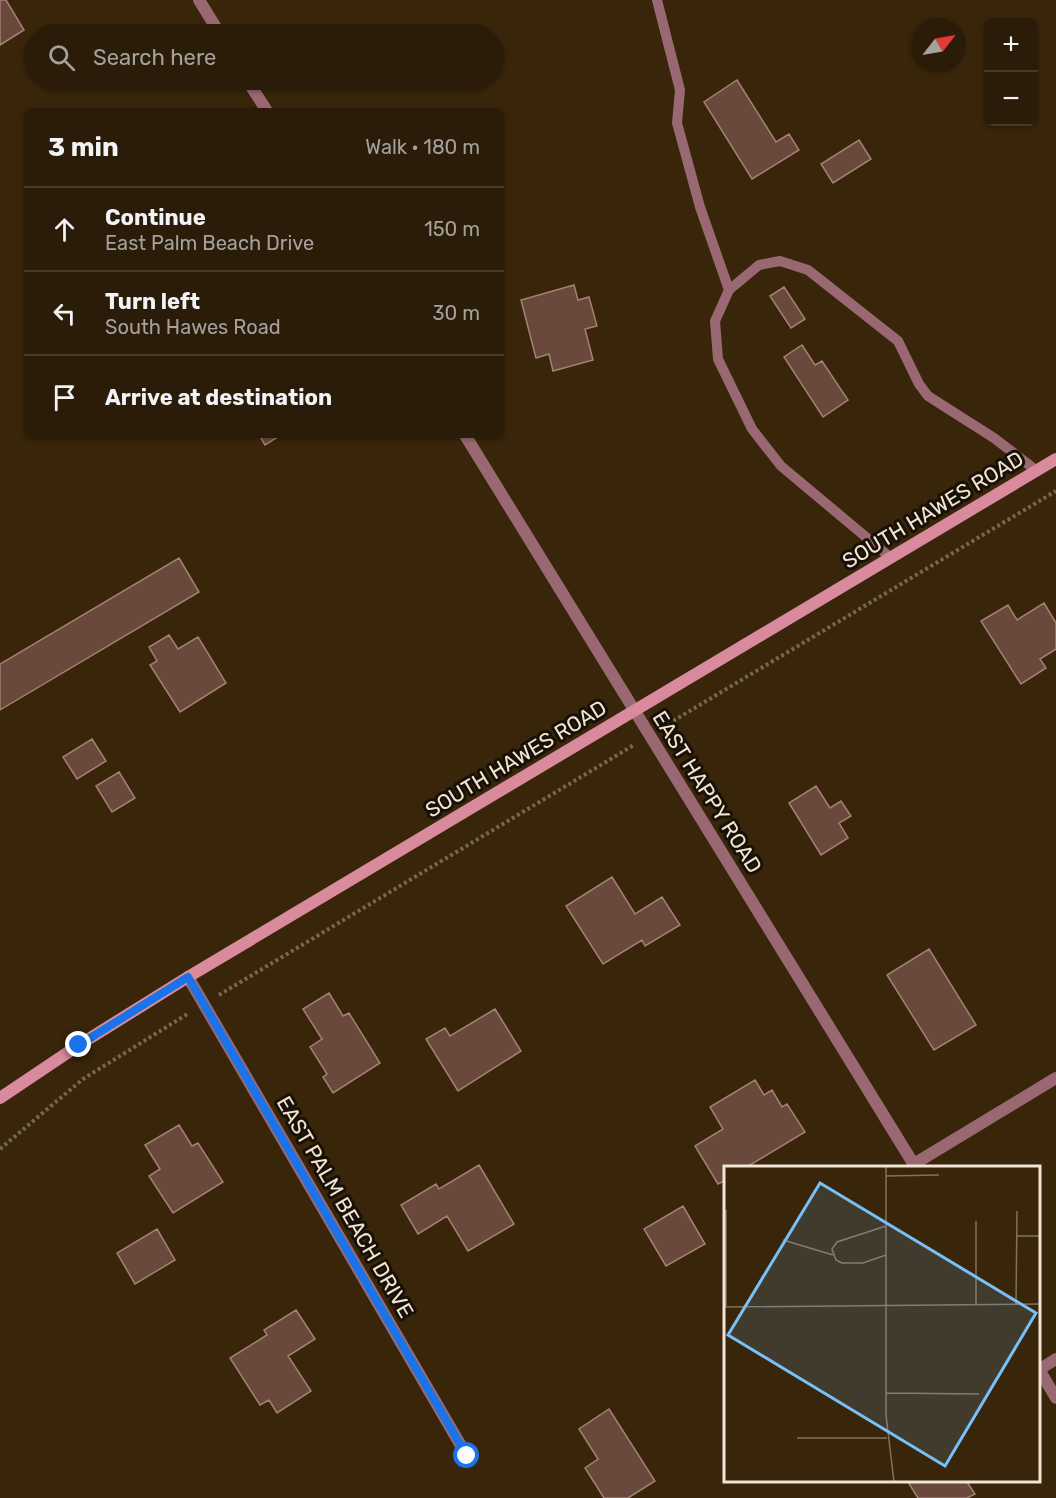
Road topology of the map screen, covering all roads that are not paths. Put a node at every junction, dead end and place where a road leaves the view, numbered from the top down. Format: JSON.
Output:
{"nodes":[{"id":1,"x":199,"y":0,"type":"edge"},
{"id":2,"x":657,"y":0,"type":"edge"},
{"id":3,"x":214,"y":24,"type":"edge"},
{"id":4,"x":253,"y":90,"type":"edge"},
{"id":5,"x":265,"y":108,"type":"edge"},
{"id":6,"x":729,"y":290,"type":"junction"},
{"id":7,"x":467,"y":438,"type":"edge"},
{"id":8,"x":1056,"y":459,"type":"edge"},
{"id":9,"x":1037,"y":471,"type":"junction"},
{"id":10,"x":891,"y":558,"type":"junction"},
{"id":11,"x":634,"y":712,"type":"junction"},
{"id":12,"x":188,"y":977,"type":"junction"},
{"id":13,"x":1056,"y":1078,"type":"edge"},
{"id":14,"x":0,"y":1098,"type":"edge"},
{"id":15,"x":915,"y":1166,"type":"edge"},
{"id":16,"x":1056,"y":1359,"type":"edge"},
{"id":17,"x":1041,"y":1369,"type":"edge"},
{"id":18,"x":1041,"y":1372,"type":"edge"},
{"id":19,"x":1056,"y":1398,"type":"edge"},
{"id":20,"x":467,"y":1456,"type":"dead end"}],
"edges":[{"from":1,"to":3,"type":"street"},
{"from":2,"to":6,"type":"lane"},
{"from":4,"to":5,"type":"street"},
{"from":6,"to":9,"type":"lane"},
{"from":6,"to":10,"type":"lane"},
{"from":7,"to":11,"type":"street","name":"EAST HAPPY ROAD"},
{"from":8,"to":9,"type":"main road","name":"SOUTH HAWES ROAD"},
{"from":9,"to":10,"type":"main road","name":"SOUTH HAWES ROAD"},
{"from":10,"to":11,"type":"main road","name":"SOUTH HAWES ROAD"},
{"from":11,"to":12,"type":"main road","name":"SOUTH HAWES ROAD"},
{"from":11,"to":15,"type":"street","name":"EAST HAPPY ROAD"},
{"from":12,"to":14,"type":"main road","name":"SOUTH HAWES ROAD"},
{"from":12,"to":20,"type":"street","name":"EAST PALM BEACH DRIVE"},
{"from":13,"to":15,"type":"street"},
{"from":16,"to":17,"type":"street"},
{"from":18,"to":19,"type":"street"}]}
